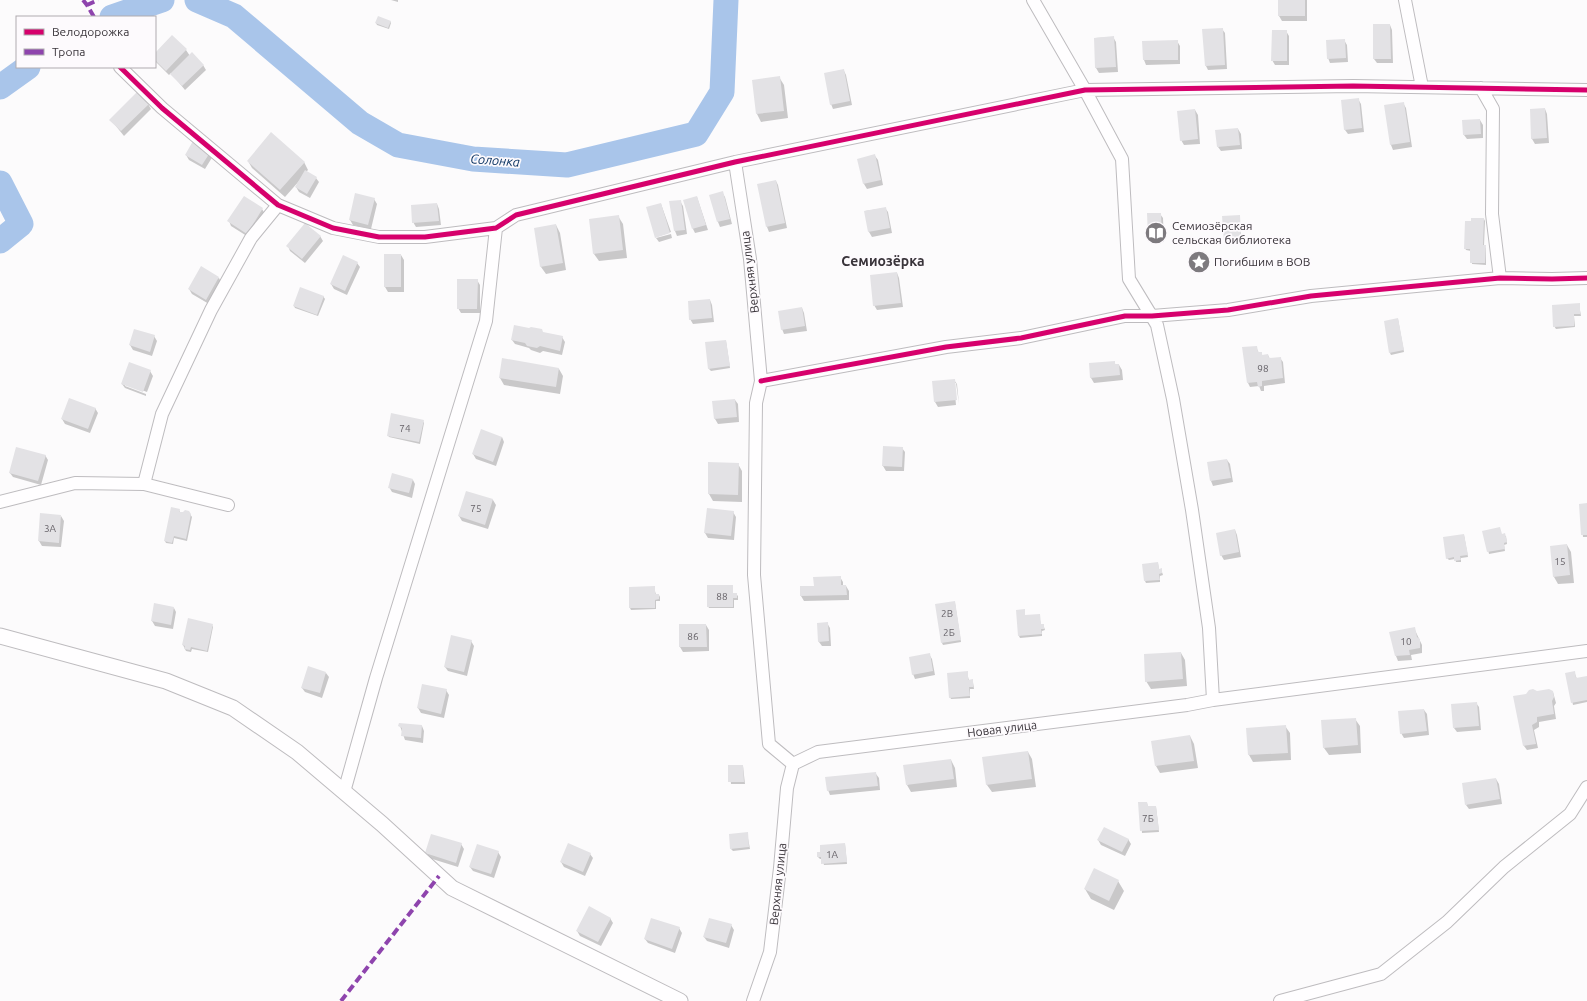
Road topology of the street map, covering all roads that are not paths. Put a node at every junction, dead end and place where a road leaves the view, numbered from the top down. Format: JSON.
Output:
{"nodes":[{"id":1,"x":1033,"y":0,"type":"edge"},
{"id":2,"x":1405,"y":0,"type":"edge"},
{"id":3,"x":121,"y":68,"type":"edge"},
{"id":4,"x":1422,"y":87,"type":"junction"},
{"id":5,"x":1480,"y":88,"type":"junction"},
{"id":6,"x":1085,"y":90,"type":"junction"},
{"id":7,"x":1587,"y":90,"type":"edge"},
{"id":8,"x":735,"y":162,"type":"junction"},
{"id":9,"x":278,"y":205,"type":"junction"},
{"id":10,"x":496,"y":228,"type":"junction"},
{"id":11,"x":1500,"y":278,"type":"junction"},
{"id":12,"x":1587,"y":278,"type":"edge"},
{"id":13,"x":1152,"y":316,"type":"junction"},
{"id":14,"x":761,"y":381,"type":"junction"},
{"id":15,"x":144,"y":484,"type":"junction"},
{"id":16,"x":0,"y":502,"type":"edge"},
{"id":17,"x":228,"y":505,"type":"dead end"},
{"id":18,"x":0,"y":636,"type":"edge"},
{"id":19,"x":1587,"y":651,"type":"edge"},
{"id":20,"x":1213,"y":700,"type":"junction"},
{"id":21,"x":793,"y":764,"type":"junction"},
{"id":22,"x":1587,"y":787,"type":"edge"},
{"id":23,"x":344,"y":792,"type":"junction"},
{"id":24,"x":680,"y":1001,"type":"edge"},
{"id":25,"x":753,"y":1001,"type":"edge"},
{"id":26,"x":1280,"y":1001,"type":"edge"}],
"edges":[{"from":1,"to":6,"type":"street"},
{"from":2,"to":4,"type":"street"},
{"from":3,"to":9,"type":"street"},
{"from":4,"to":5,"type":"street"},
{"from":4,"to":6,"type":"street"},
{"from":5,"to":7,"type":"street"},
{"from":5,"to":11,"type":"street"},
{"from":6,"to":8,"type":"street"},
{"from":6,"to":13,"type":"street"},
{"from":8,"to":10,"type":"street"},
{"from":8,"to":14,"type":"street","name":"Верхняя улица"},
{"from":9,"to":10,"type":"street"},
{"from":9,"to":15,"type":"street"},
{"from":10,"to":23,"type":"street"},
{"from":11,"to":12,"type":"street"},
{"from":11,"to":13,"type":"street"},
{"from":13,"to":14,"type":"street"},
{"from":13,"to":20,"type":"street"},
{"from":14,"to":21,"type":"street","name":"Верхняя улица"},
{"from":15,"to":16,"type":"street"},
{"from":15,"to":17,"type":"street"},
{"from":18,"to":23,"type":"street"},
{"from":19,"to":20,"type":"street","name":"Новая улица"},
{"from":20,"to":21,"type":"street","name":"Новая улица"},
{"from":21,"to":25,"type":"street","name":"Верхняя улица"},
{"from":22,"to":26,"type":"street"},
{"from":23,"to":24,"type":"street"}]}
